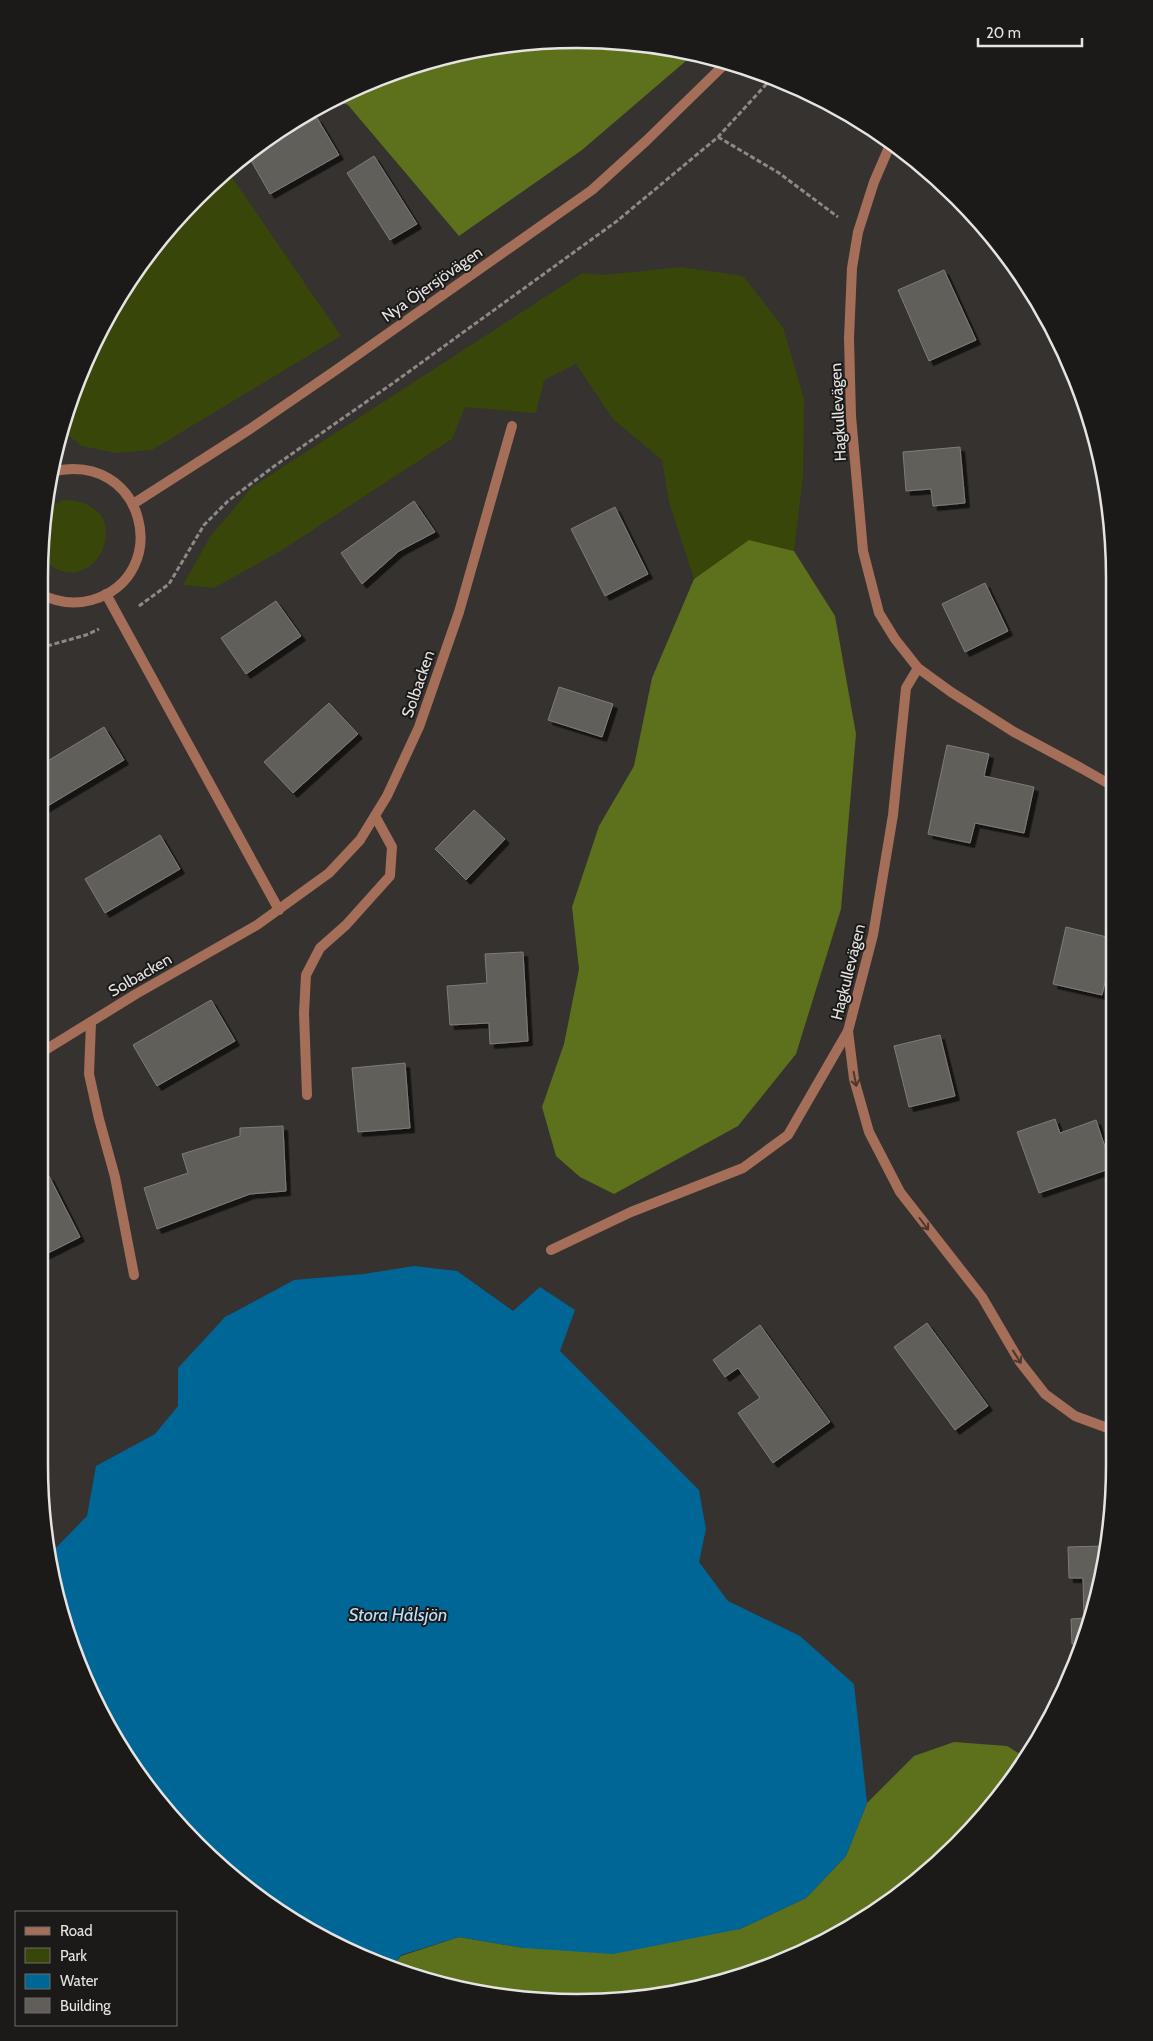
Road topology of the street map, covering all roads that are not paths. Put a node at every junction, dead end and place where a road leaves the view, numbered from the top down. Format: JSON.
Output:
{"nodes":[{"id":1,"x":721,"y":68,"type":"edge"},
{"id":2,"x":888,"y":149,"type":"edge"},
{"id":3,"x":512,"y":426,"type":"dead end"},
{"id":4,"x":59,"y":470,"type":"edge"},
{"id":5,"x":133,"y":504,"type":"junction"},
{"id":6,"x":106,"y":594,"type":"junction"},
{"id":7,"x":48,"y":597,"type":"edge"},
{"id":8,"x":918,"y":668,"type":"junction"},
{"id":9,"x":1105,"y":782,"type":"edge"},
{"id":10,"x":375,"y":816,"type":"junction"},
{"id":11,"x":279,"y":910,"type":"junction"},
{"id":12,"x":91,"y":1022,"type":"junction"},
{"id":13,"x":848,"y":1031,"type":"junction"},
{"id":14,"x":48,"y":1048,"type":"edge"},
{"id":15,"x":307,"y":1095,"type":"dead end"},
{"id":16,"x":551,"y":1250,"type":"dead end"},
{"id":17,"x":134,"y":1275,"type":"dead end"},
{"id":18,"x":1105,"y":1427,"type":"edge"}],
"edges":[{"from":1,"to":5,"type":"street","name":"Nya Öjersjövägen"},
{"from":2,"to":8,"type":"street","name":"Hagkullevägen"},
{"from":3,"to":10,"type":"street","name":"Solbacken"},
{"from":4,"to":5,"type":"street"},
{"from":5,"to":6,"type":"street"},
{"from":6,"to":7,"type":"street"},
{"from":6,"to":11,"type":"street"},
{"from":8,"to":9,"type":"street","name":"Hagkullevägen"},
{"from":8,"to":13,"type":"street","name":"Hagkullevägen"},
{"from":10,"to":11,"type":"street","name":"Solbacken"},
{"from":10,"to":15,"type":"street"},
{"from":11,"to":12,"type":"street","name":"Solbacken"},
{"from":12,"to":14,"type":"street","name":"Solbacken"},
{"from":12,"to":17,"type":"street"},
{"from":13,"to":16,"type":"street"},
{"from":13,"to":18,"type":"street","name":"Hagkullevägen","one_way":true}]}
